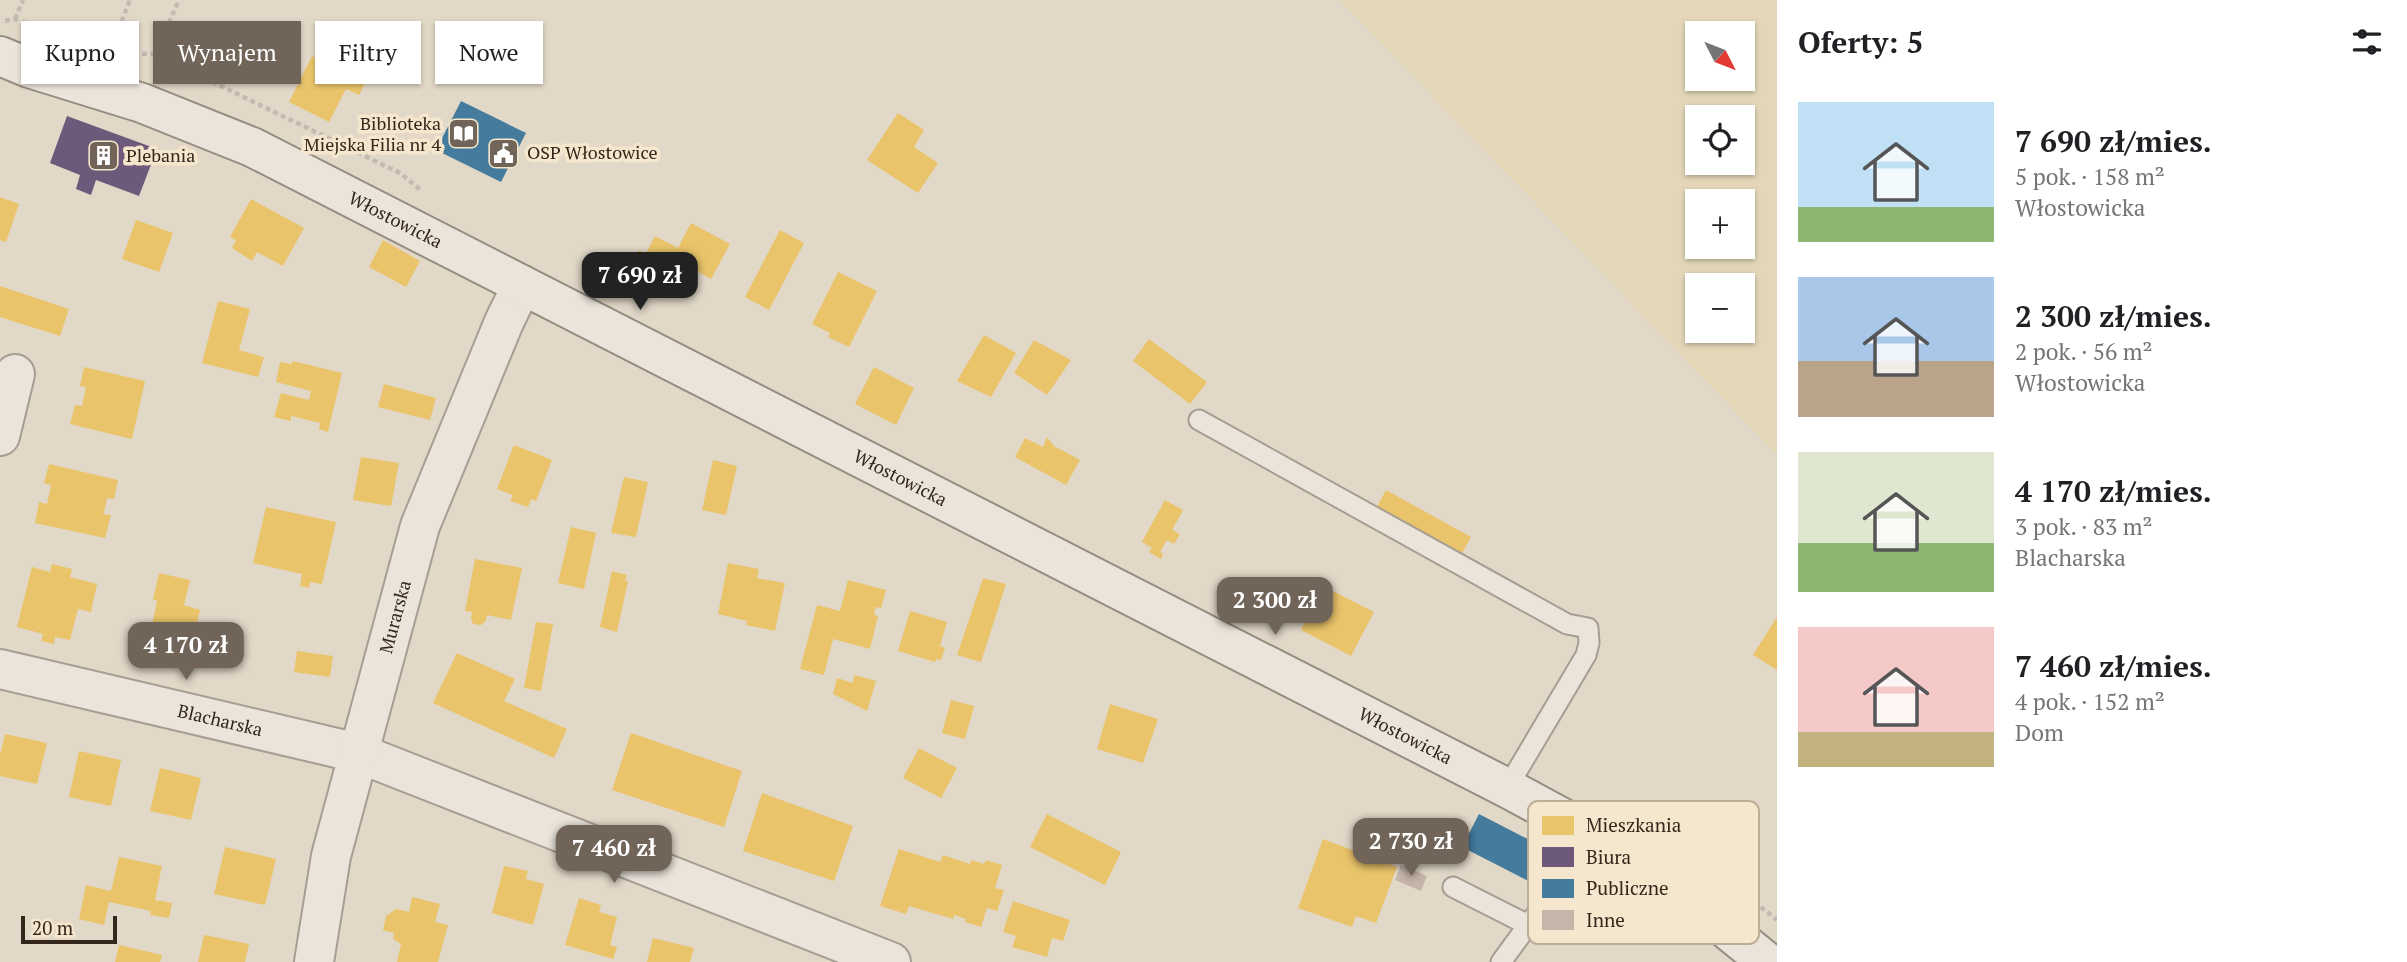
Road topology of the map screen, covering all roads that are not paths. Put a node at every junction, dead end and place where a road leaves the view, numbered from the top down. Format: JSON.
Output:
{"nodes":[{"id":1,"x":0,"y":56,"type":"edge"},
{"id":2,"x":522,"y":285,"type":"junction"},
{"id":3,"x":15,"y":374,"type":"dead end"},
{"id":4,"x":1199,"y":420,"type":"dead end"},
{"id":5,"x":0,"y":436,"type":"edge"},
{"id":6,"x":0,"y":669,"type":"edge"},
{"id":7,"x":358,"y":753,"type":"junction"},
{"id":8,"x":1507,"y":788,"type":"junction"},
{"id":9,"x":1531,"y":801,"type":"edge"},
{"id":10,"x":1453,"y":887,"type":"dead end"},
{"id":11,"x":1528,"y":925,"type":"joint"},
{"id":12,"x":1746,"y":944,"type":"edge"},
{"id":13,"x":314,"y":962,"type":"edge"},
{"id":14,"x":891,"y":962,"type":"edge"},
{"id":15,"x":1501,"y":962,"type":"edge"},
{"id":16,"x":1768,"y":962,"type":"edge"}],
"edges":[{"from":1,"to":2,"type":"main road","name":"Włostowicka"},
{"from":2,"to":7,"type":"main road","name":"Murarska"},
{"from":2,"to":8,"type":"main road","name":"Włostowicka"},
{"from":3,"to":5,"type":"main road"},
{"from":4,"to":8,"type":"lane"},
{"from":6,"to":7,"type":"main road","name":"Blacharska"},
{"from":7,"to":13,"type":"main road","name":"Murarska"},
{"from":7,"to":14,"type":"main road","name":"Blacharska"},
{"from":8,"to":9,"type":"main road","name":"Włostowicka"},
{"from":10,"to":11,"type":"lane"},
{"from":11,"to":15,"type":"lane"},
{"from":12,"to":16,"type":"main road","name":"Włostowicka"}]}
